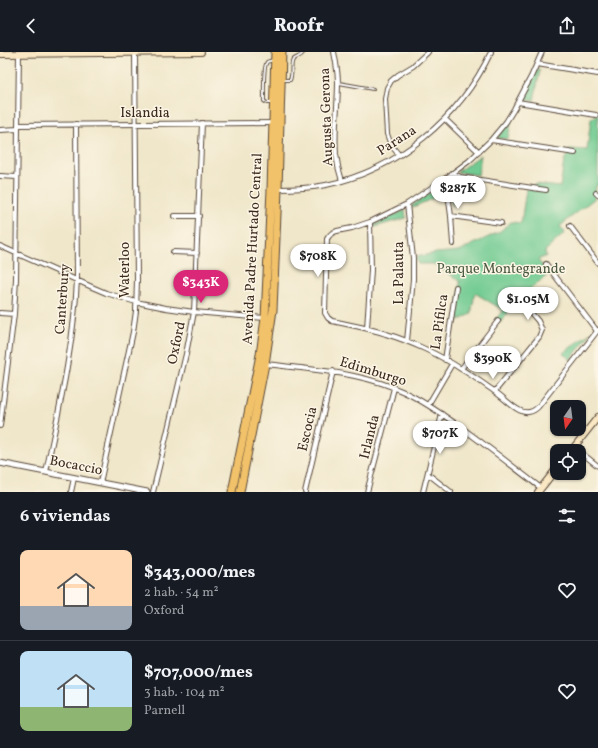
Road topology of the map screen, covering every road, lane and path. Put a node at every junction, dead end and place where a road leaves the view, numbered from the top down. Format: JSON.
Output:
{"nodes":[{"id":1,"x":103,"y":52,"type":"edge"},
{"id":2,"x":200,"y":52,"type":"edge"},
{"id":3,"x":275,"y":52,"type":"edge"},
{"id":4,"x":282,"y":52,"type":"edge"},
{"id":5,"x":304,"y":52,"type":"edge"},
{"id":6,"x":334,"y":52,"type":"edge"},
{"id":7,"x":428,"y":52,"type":"edge"},
{"id":8,"x":491,"y":52,"type":"edge"},
{"id":9,"x":542,"y":52,"type":"edge"},
{"id":10,"x":19,"y":53,"type":"edge"},
{"id":11,"x":135,"y":53,"type":"edge"},
{"id":12,"x":0,"y":54,"type":"edge"},
{"id":13,"x":537,"y":64,"type":"junction"},
{"id":14,"x":598,"y":74,"type":"edge"},
{"id":15,"x":281,"y":80,"type":"junction"},
{"id":16,"x":338,"y":83,"type":"junction"},
{"id":17,"x":373,"y":89,"type":"dead end"},
{"id":18,"x":518,"y":102,"type":"junction"},
{"id":19,"x":596,"y":115,"type":"dead end"},
{"id":20,"x":445,"y":119,"type":"junction"},
{"id":21,"x":273,"y":123,"type":"junction"},
{"id":22,"x":76,"y":124,"type":"junction"},
{"id":23,"x":136,"y":124,"type":"junction"},
{"id":24,"x":202,"y":124,"type":"junction"},
{"id":25,"x":18,"y":127,"type":"junction"},
{"id":26,"x":0,"y":130,"type":"edge"},
{"id":27,"x":491,"y":140,"type":"junction"},
{"id":28,"x":479,"y":152,"type":"junction"},
{"id":29,"x":575,"y":153,"type":"dead end"},
{"id":30,"x":399,"y":156,"type":"junction"},
{"id":31,"x":452,"y":173,"type":"junction"},
{"id":32,"x":0,"y":176,"type":"edge"},
{"id":33,"x":17,"y":177,"type":"junction"},
{"id":34,"x":446,"y":178,"type":"junction"},
{"id":35,"x":342,"y":181,"type":"junction"},
{"id":36,"x":278,"y":189,"type":"junction"},
{"id":37,"x":546,"y":190,"type":"dead end"},
{"id":38,"x":407,"y":204,"type":"junction"},
{"id":39,"x":174,"y":216,"type":"dead end"},
{"id":40,"x":199,"y":216,"type":"junction"},
{"id":41,"x":451,"y":216,"type":"junction"},
{"id":42,"x":370,"y":222,"type":"junction"},
{"id":43,"x":501,"y":222,"type":"dead end"},
{"id":44,"x":570,"y":226,"type":"dead end"},
{"id":45,"x":453,"y":244,"type":"dead end"},
{"id":46,"x":0,"y":246,"type":"edge"},
{"id":47,"x":173,"y":252,"type":"dead end"},
{"id":48,"x":16,"y":253,"type":"junction"},
{"id":49,"x":197,"y":253,"type":"junction"},
{"id":50,"x":546,"y":264,"type":"dead end"},
{"id":51,"x":598,"y":264,"type":"edge"},
{"id":52,"x":77,"y":280,"type":"junction"},
{"id":53,"x":456,"y":287,"type":"dead end"},
{"id":54,"x":136,"y":302,"type":"junction"},
{"id":55,"x":525,"y":306,"type":"dead end"},
{"id":56,"x":194,"y":312,"type":"junction"},
{"id":57,"x":0,"y":313,"type":"edge"},
{"id":58,"x":14,"y":314,"type":"junction"},
{"id":59,"x":265,"y":318,"type":"junction"},
{"id":60,"x":498,"y":321,"type":"dead end"},
{"id":61,"x":367,"y":328,"type":"junction"},
{"id":62,"x":598,"y":331,"type":"edge"},
{"id":63,"x":407,"y":341,"type":"junction"},
{"id":64,"x":445,"y":360,"type":"junction"},
{"id":65,"x":265,"y":364,"type":"junction"},
{"id":66,"x":452,"y":364,"type":"junction"},
{"id":67,"x":461,"y":369,"type":"junction"},
{"id":68,"x":333,"y":371,"type":"junction"},
{"id":69,"x":394,"y":388,"type":"junction"},
{"id":70,"x":494,"y":391,"type":"junction"},
{"id":71,"x":428,"y":405,"type":"junction"},
{"id":72,"x":442,"y":414,"type":"junction"},
{"id":73,"x":598,"y":416,"type":"edge"},
{"id":74,"x":0,"y":426,"type":"edge"},
{"id":75,"x":576,"y":444,"type":"edge"},
{"id":76,"x":586,"y":458,"type":"edge"},
{"id":77,"x":0,"y":463,"type":"edge"},
{"id":78,"x":598,"y":466,"type":"edge"},
{"id":79,"x":46,"y":472,"type":"junction"},
{"id":80,"x":428,"y":474,"type":"junction"},
{"id":81,"x":550,"y":477,"type":"edge"},
{"id":82,"x":74,"y":478,"type":"junction"},
{"id":83,"x":100,"y":483,"type":"junction"},
{"id":84,"x":539,"y":490,"type":"edge"},
{"id":85,"x":72,"y":492,"type":"edge"},
{"id":86,"x":147,"y":492,"type":"edge"},
{"id":87,"x":153,"y":492,"type":"edge"},
{"id":88,"x":232,"y":492,"type":"edge"},
{"id":89,"x":240,"y":492,"type":"edge"},
{"id":90,"x":305,"y":492,"type":"edge"},
{"id":91,"x":367,"y":492,"type":"edge"},
{"id":92,"x":423,"y":492,"type":"edge"},
{"id":93,"x":451,"y":492,"type":"edge"}],
"edges":[{"from":1,"to":10,"type":"main road"},
{"from":1,"to":11,"type":"main road"},
{"from":2,"to":11,"type":"main road"},
{"from":3,"to":21,"type":"main road","name":"Avenida Padre Hurtado Central"},
{"from":4,"to":15,"type":"main road","name":"Avenida Padre Hurtado Central"},
{"from":5,"to":15,"type":"lane"},
{"from":6,"to":16,"type":"street","name":"Augusta Gerona"},
{"from":7,"to":30,"type":"street"},
{"from":8,"to":20,"type":"street","name":"Parana"},
{"from":9,"to":13,"type":"street"},
{"from":10,"to":12,"type":"main road"},
{"from":10,"to":25,"type":"street"},
{"from":11,"to":23,"type":"street","name":"Waterloo"},
{"from":13,"to":14,"type":"street"},
{"from":13,"to":18,"type":"street"},
{"from":15,"to":36,"type":"main road","name":"Avenida Padre Hurtado Central"},
{"from":16,"to":17,"type":"lane"},
{"from":16,"to":35,"type":"street","name":"Augusta Gerona"},
{"from":18,"to":19,"type":"street"},
{"from":18,"to":27,"type":"street"},
{"from":20,"to":28,"type":"street"},
{"from":20,"to":30,"type":"street","name":"Parana"},
{"from":21,"to":24,"type":"street","name":"Islandia"},
{"from":21,"to":59,"type":"main road","name":"Avenida Padre Hurtado Central"},
{"from":22,"to":23,"type":"street","name":"Islandia"},
{"from":22,"to":25,"type":"street","name":"Islandia"},
{"from":22,"to":52,"type":"street","name":"Canterbury"},
{"from":23,"to":24,"type":"street","name":"Islandia"},
{"from":23,"to":54,"type":"street","name":"Waterloo"},
{"from":24,"to":40,"type":"street","name":"Oxford"},
{"from":25,"to":26,"type":"street","name":"Islandia"},
{"from":25,"to":33,"type":"street"},
{"from":27,"to":28,"type":"street"},
{"from":27,"to":29,"type":"street"},
{"from":28,"to":31,"type":"street"},
{"from":30,"to":35,"type":"street","name":"Parana"},
{"from":31,"to":34,"type":"street"},
{"from":31,"to":37,"type":"street"},
{"from":32,"to":33,"type":"street"},
{"from":33,"to":48,"type":"street"},
{"from":34,"to":38,"type":"street"},
{"from":34,"to":41,"type":"street"},
{"from":35,"to":36,"type":"street","name":"Parana"},
{"from":36,"to":65,"type":"main road","name":"Avenida Padre Hurtado Central"},
{"from":38,"to":42,"type":"street"},
{"from":38,"to":63,"type":"street","name":"La Palauta"},
{"from":39,"to":40,"type":"street"},
{"from":40,"to":49,"type":"street","name":"Oxford"},
{"from":41,"to":43,"type":"street"},
{"from":41,"to":45,"type":"street"},
{"from":42,"to":61,"type":"street"},
{"from":42,"to":61,"type":"street"},
{"from":44,"to":51,"type":"street"},
{"from":46,"to":48,"type":"street"},
{"from":47,"to":49,"type":"street"},
{"from":48,"to":52,"type":"street"},
{"from":48,"to":58,"type":"street"},
{"from":49,"to":56,"type":"street","name":"Oxford"},
{"from":50,"to":62,"type":"street"},
{"from":52,"to":54,"type":"street"},
{"from":52,"to":79,"type":"street","name":"Canterbury"},
{"from":53,"to":64,"type":"street","name":"La Pifilca"},
{"from":54,"to":56,"type":"street"},
{"from":54,"to":83,"type":"street","name":"Waterloo"},
{"from":55,"to":70,"type":"street"},
{"from":56,"to":59,"type":"street"},
{"from":56,"to":87,"type":"street","name":"Oxford"},
{"from":57,"to":58,"type":"street"},
{"from":58,"to":74,"type":"street"},
{"from":59,"to":88,"type":"main road","name":"Avenida Padre Hurtado Central"},
{"from":60,"to":67,"type":"street"},
{"from":61,"to":63,"type":"street"},
{"from":62,"to":70,"type":"street"},
{"from":63,"to":64,"type":"street"},
{"from":64,"to":66,"type":"street"},
{"from":65,"to":68,"type":"street","name":"Edimburgo"},
{"from":65,"to":89,"type":"main road","name":"Avenida Padre Hurtado Central"},
{"from":66,"to":67,"type":"street"},
{"from":66,"to":71,"type":"street"},
{"from":67,"to":70,"type":"street"},
{"from":68,"to":69,"type":"street","name":"Edimburgo"},
{"from":68,"to":90,"type":"street","name":"Escocia"},
{"from":69,"to":71,"type":"street","name":"Edimburgo"},
{"from":69,"to":91,"type":"street","name":"Irlanda"},
{"from":71,"to":72,"type":"street","name":"Edimburgo"},
{"from":72,"to":80,"type":"street"},
{"from":72,"to":84,"type":"street","name":"Edimburgo"},
{"from":73,"to":75,"type":"main road"},
{"from":76,"to":78,"type":"street"},
{"from":77,"to":79,"type":"street","name":"Bocaccio"},
{"from":79,"to":82,"type":"street","name":"Bocaccio"},
{"from":80,"to":92,"type":"street"},
{"from":80,"to":93,"type":"street"},
{"from":81,"to":84,"type":"main road"},
{"from":82,"to":83,"type":"street","name":"Bocaccio"},
{"from":82,"to":85,"type":"street"},
{"from":83,"to":86,"type":"street","name":"Bocaccio"}]}
